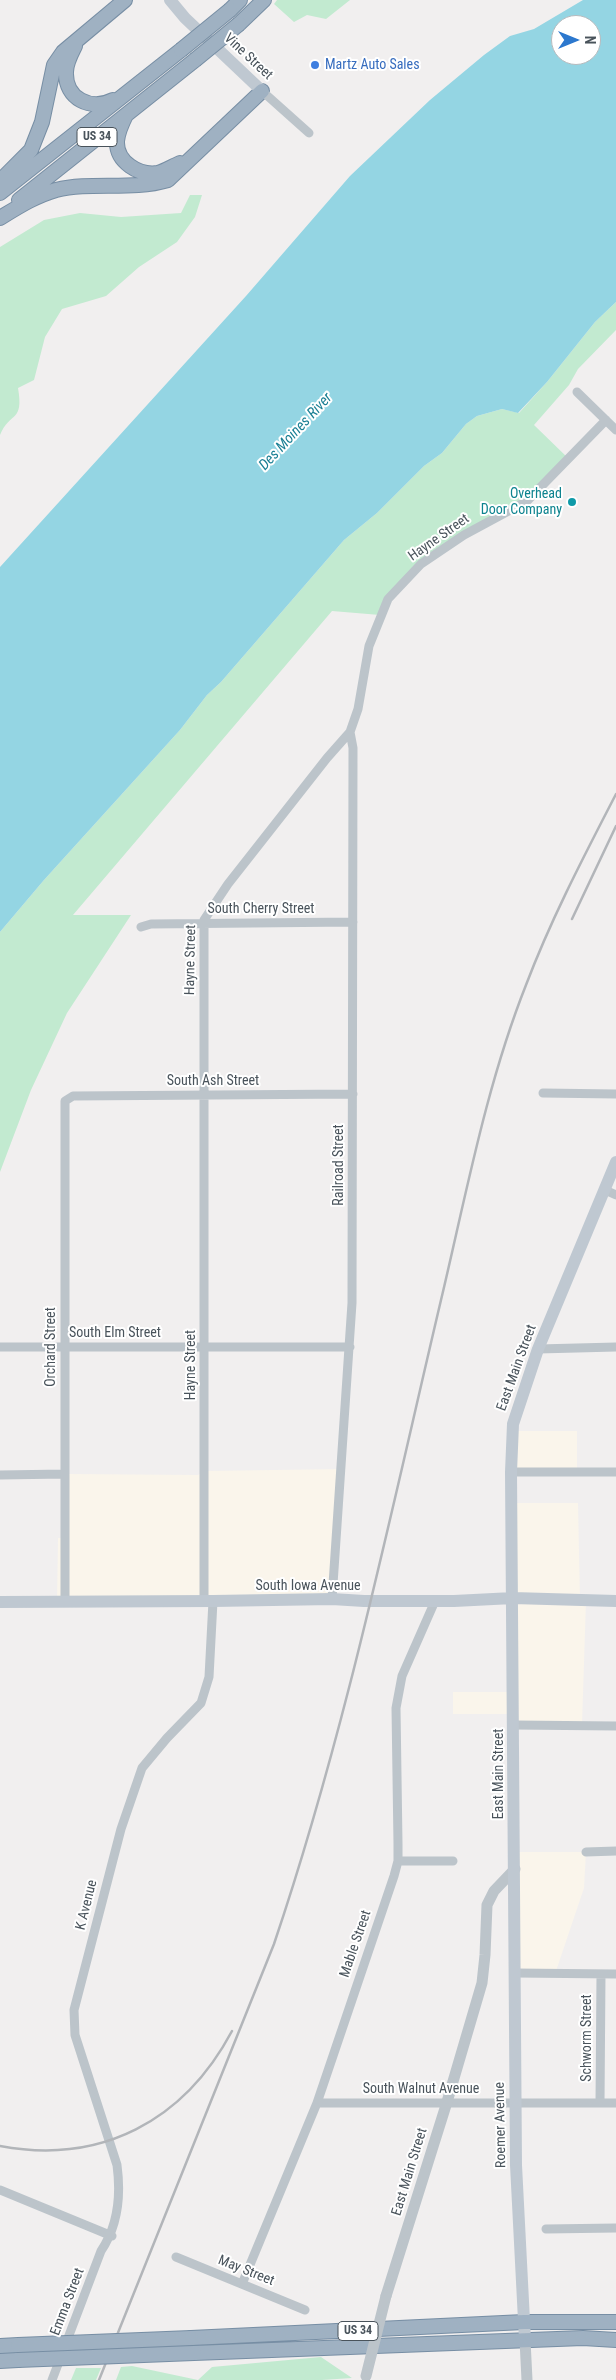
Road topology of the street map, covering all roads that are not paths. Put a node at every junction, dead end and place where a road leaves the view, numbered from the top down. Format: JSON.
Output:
{"nodes":[{"id":1,"x":125,"y":0,"type":"edge"},
{"id":2,"x":170,"y":0,"type":"edge"},
{"id":3,"x":264,"y":0,"type":"edge"},
{"id":4,"x":235,"y":5,"type":"edge"},
{"id":5,"x":78,"y":38,"type":"junction"},
{"id":6,"x":262,"y":91,"type":"junction"},
{"id":7,"x":123,"y":95,"type":"junction"},
{"id":8,"x":129,"y":110,"type":"junction"},
{"id":9,"x":309,"y":133,"type":"dead end"},
{"id":10,"x":190,"y":158,"type":"junction"},
{"id":11,"x":0,"y":181,"type":"edge"},
{"id":12,"x":0,"y":193,"type":"edge"},
{"id":13,"x":0,"y":214,"type":"edge"},
{"id":14,"x":0,"y":218,"type":"edge"},
{"id":15,"x":577,"y":392,"type":"dead end"},
{"id":16,"x":606,"y":420,"type":"junction"},
{"id":17,"x":616,"y":430,"type":"edge"},
{"id":18,"x":350,"y":732,"type":"junction"},
{"id":19,"x":353,"y":922,"type":"junction"},
{"id":20,"x":204,"y":923,"type":"junction"},
{"id":21,"x":141,"y":927,"type":"dead end"},
{"id":22,"x":544,"y":1093,"type":"dead end"},
{"id":23,"x":353,"y":1094,"type":"junction"},
{"id":24,"x":616,"y":1094,"type":"edge"},
{"id":25,"x":204,"y":1095,"type":"junction"},
{"id":26,"x":73,"y":1096,"type":"joint"},
{"id":27,"x":616,"y":1162,"type":"edge"},
{"id":28,"x":610,"y":1192,"type":"edge"},
{"id":29,"x":0,"y":1347,"type":"edge"},
{"id":30,"x":65,"y":1347,"type":"junction"},
{"id":31,"x":205,"y":1347,"type":"junction"},
{"id":32,"x":350,"y":1347,"type":"junction"},
{"id":33,"x":616,"y":1347,"type":"edge"},
{"id":34,"x":538,"y":1349,"type":"junction"},
{"id":35,"x":511,"y":1472,"type":"junction"},
{"id":36,"x":616,"y":1472,"type":"edge"},
{"id":37,"x":65,"y":1474,"type":"junction"},
{"id":38,"x":0,"y":1475,"type":"edge"},
{"id":39,"x":513,"y":1598,"type":"junction"},
{"id":40,"x":332,"y":1599,"type":"junction"},
{"id":41,"x":209,"y":1601,"type":"junction"},
{"id":42,"x":435,"y":1601,"type":"junction"},
{"id":43,"x":616,"y":1601,"type":"edge"},
{"id":44,"x":0,"y":1602,"type":"edge"},
{"id":45,"x":65,"y":1602,"type":"junction"},
{"id":46,"x":514,"y":1725,"type":"junction"},
{"id":47,"x":616,"y":1726,"type":"edge"},
{"id":48,"x":616,"y":1851,"type":"edge"},
{"id":49,"x":586,"y":1852,"type":"dead end"},
{"id":50,"x":398,"y":1861,"type":"junction"},
{"id":51,"x":454,"y":1861,"type":"dead end"},
{"id":52,"x":514,"y":1869,"type":"junction"},
{"id":53,"x":515,"y":1973,"type":"junction"},
{"id":54,"x":601,"y":1974,"type":"junction"},
{"id":55,"x":616,"y":1974,"type":"edge"},
{"id":56,"x":447,"y":2102,"type":"junction"},
{"id":57,"x":516,"y":2102,"type":"junction"},
{"id":58,"x":600,"y":2102,"type":"junction"},
{"id":59,"x":616,"y":2102,"type":"edge"},
{"id":60,"x":317,"y":2103,"type":"junction"},
{"id":61,"x":0,"y":2190,"type":"edge"},
{"id":62,"x":616,"y":2228,"type":"edge"},
{"id":63,"x":546,"y":2229,"type":"dead end"},
{"id":64,"x":112,"y":2236,"type":"junction"},
{"id":65,"x":176,"y":2257,"type":"dead end"},
{"id":66,"x":242,"y":2284,"type":"junction"},
{"id":67,"x":305,"y":2310,"type":"dead end"},
{"id":68,"x":524,"y":2322,"type":"junction"},
{"id":69,"x":616,"y":2322,"type":"edge"},
{"id":70,"x":525,"y":2340,"type":"junction"},
{"id":71,"x":616,"y":2340,"type":"edge"},
{"id":72,"x":0,"y":2346,"type":"edge"},
{"id":73,"x":0,"y":2361,"type":"edge"},
{"id":74,"x":365,"y":2378,"type":"edge"},
{"id":75,"x":52,"y":2380,"type":"edge"},
{"id":76,"x":527,"y":2380,"type":"edge"}],
"edges":[{"from":1,"to":5,"type":"highway"},
{"from":2,"to":6,"type":"main road","name":"Vine Street"},
{"from":3,"to":8,"type":"highway","number":"US 34","bridge":true},
{"from":4,"to":7,"type":"highway","number":"US 34","bridge":true},
{"from":5,"to":7,"type":"highway"},
{"from":5,"to":11,"type":"highway"},
{"from":6,"to":9,"type":"street","name":"Vine Street"},
{"from":6,"to":10,"type":"highway"},
{"from":7,"to":12,"type":"highway","number":"US 34"},
{"from":8,"to":10,"type":"highway"},
{"from":8,"to":13,"type":"highway","number":"US 34"},
{"from":10,"to":14,"type":"highway"},
{"from":15,"to":16,"type":"street"},
{"from":16,"to":17,"type":"street"},
{"from":16,"to":18,"type":"street","name":"Hayne Street"},
{"from":18,"to":19,"type":"street","name":"Railroad Street"},
{"from":18,"to":20,"type":"street","name":"Hayne Street"},
{"from":19,"to":20,"type":"street","name":"South Cherry Street"},
{"from":19,"to":23,"type":"street","name":"Railroad Street"},
{"from":20,"to":21,"type":"street","name":"South Cherry Street"},
{"from":20,"to":25,"type":"street","name":"Hayne Street"},
{"from":22,"to":24,"type":"street"},
{"from":23,"to":25,"type":"street","name":"South Ash Street"},
{"from":23,"to":32,"type":"street","name":"Railroad Street"},
{"from":25,"to":26,"type":"street","name":"South Ash Street"},
{"from":25,"to":31,"type":"street","name":"Hayne Street"},
{"from":26,"to":30,"type":"street","name":"Orchard Street"},
{"from":27,"to":28,"type":"main road","name":"East Main Street"},
{"from":28,"to":34,"type":"main road","name":"East Main Street"},
{"from":29,"to":30,"type":"street","name":"South Elm Street"},
{"from":30,"to":31,"type":"street","name":"South Elm Street"},
{"from":30,"to":37,"type":"street","name":"Orchard Street"},
{"from":31,"to":32,"type":"street","name":"South Elm Street"},
{"from":31,"to":41,"type":"street","name":"Hayne Street"},
{"from":32,"to":40,"type":"street","name":"Railroad Street"},
{"from":33,"to":34,"type":"street"},
{"from":34,"to":35,"type":"main road","name":"East Main Street"},
{"from":35,"to":36,"type":"street"},
{"from":35,"to":39,"type":"main road","name":"East Main Street"},
{"from":37,"to":38,"type":"street"},
{"from":37,"to":45,"type":"street","name":"Orchard Street"},
{"from":39,"to":42,"type":"main road","name":"South Iowa Avenue"},
{"from":39,"to":43,"type":"main road","name":"South Iowa Avenue"},
{"from":39,"to":46,"type":"main road","name":"East Main Street"},
{"from":40,"to":41,"type":"main road","name":"South Iowa Avenue"},
{"from":40,"to":42,"type":"main road","name":"South Iowa Avenue"},
{"from":41,"to":45,"type":"main road","name":"South Iowa Avenue"},
{"from":41,"to":64,"type":"street","name":"K Avenue"},
{"from":42,"to":50,"type":"street","name":"Mable Street"},
{"from":44,"to":45,"type":"main road","name":"South Iowa Avenue"},
{"from":46,"to":47,"type":"street"},
{"from":46,"to":52,"type":"main road","name":"East Main Street"},
{"from":48,"to":49,"type":"street"},
{"from":50,"to":51,"type":"street"},
{"from":50,"to":60,"type":"street","name":"Mable Street"},
{"from":52,"to":53,"type":"main road","name":"Roemer Avenue"},
{"from":52,"to":56,"type":"street","name":"East Main Street"},
{"from":53,"to":54,"type":"street"},
{"from":53,"to":57,"type":"main road","name":"Roemer Avenue"},
{"from":54,"to":55,"type":"street"},
{"from":54,"to":58,"type":"street","name":"Schworm Street"},
{"from":56,"to":57,"type":"street","name":"South Walnut Avenue"},
{"from":56,"to":60,"type":"street","name":"South Walnut Avenue"},
{"from":56,"to":74,"type":"street","name":"East Main Street","bridge":true},
{"from":57,"to":58,"type":"street","name":"South Walnut Avenue"},
{"from":57,"to":68,"type":"main road","name":"Roemer Avenue"},
{"from":58,"to":59,"type":"street","name":"South Walnut Avenue"},
{"from":60,"to":66,"type":"street","name":"Mable Street"},
{"from":61,"to":64,"type":"street"},
{"from":62,"to":63,"type":"street"},
{"from":64,"to":75,"type":"street","name":"Emma Street"},
{"from":65,"to":66,"type":"street","name":"May Street"},
{"from":66,"to":67,"type":"street","name":"May Street"},
{"from":68,"to":69,"type":"highway","number":"US 34"},
{"from":68,"to":70,"type":"main road","name":"Roemer Avenue"},
{"from":68,"to":72,"type":"highway","number":"US 34","bridge":true},
{"from":70,"to":71,"type":"highway","number":"US 34"},
{"from":70,"to":73,"type":"highway","number":"US 34","bridge":true},
{"from":70,"to":76,"type":"street","name":"Roemer Avenue"}]}
